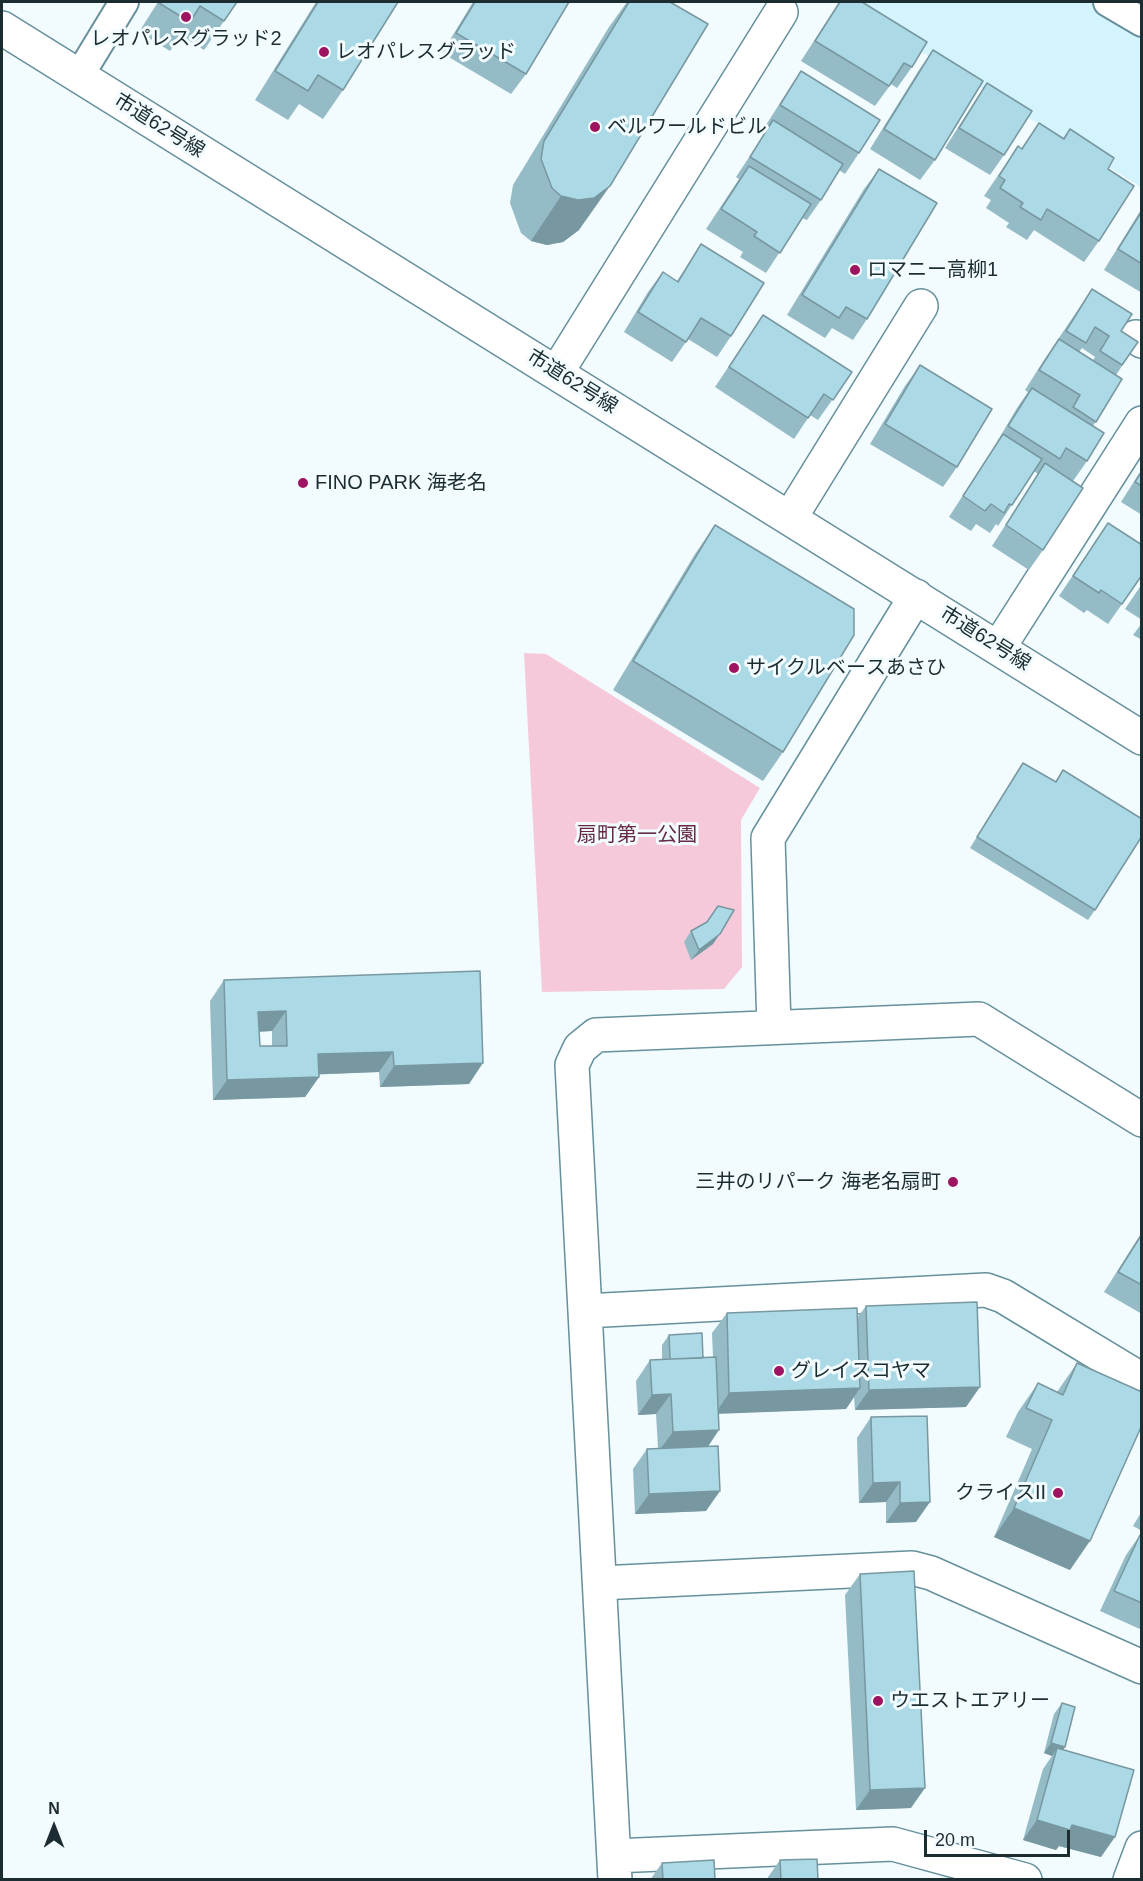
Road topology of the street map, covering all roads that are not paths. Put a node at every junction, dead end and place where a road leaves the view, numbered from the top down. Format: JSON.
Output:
{"nodes":[{"id":1,"x":1108,"y":2,"type":"edge"},
{"id":2,"x":117,"y":7,"type":"edge"},
{"id":3,"x":781,"y":12,"type":"dead end"},
{"id":4,"x":1142,"y":22,"type":"edge"},
{"id":5,"x":2,"y":28,"type":"edge"},
{"id":6,"x":79,"y":76,"type":"junction"},
{"id":7,"x":921,"y":306,"type":"dead end"},
{"id":8,"x":557,"y":372,"type":"junction"},
{"id":9,"x":1142,"y":423,"type":"edge"},
{"id":10,"x":790,"y":518,"type":"junction"},
{"id":11,"x":916,"y":596,"type":"junction"},
{"id":12,"x":999,"y":647,"type":"junction"},
{"id":13,"x":1142,"y":738,"type":"edge"},
{"id":14,"x":774,"y":1026,"type":"junction"},
{"id":15,"x":1142,"y":1120,"type":"edge"},
{"id":16,"x":585,"y":1311,"type":"junction"},
{"id":17,"x":1142,"y":1380,"type":"edge"},
{"id":18,"x":600,"y":1583,"type":"junction"},
{"id":19,"x":1142,"y":1667,"type":"edge"},
{"id":20,"x":1142,"y":1848,"type":"edge"},
{"id":21,"x":614,"y":1868,"type":"edge"},
{"id":22,"x":1024,"y":1880,"type":"edge"},
{"id":23,"x":1131,"y":1880,"type":"edge"}],
"edges":[{"from":1,"to":4,"type":"lane"},
{"from":2,"to":6,"type":"lane"},
{"from":3,"to":8,"type":"street"},
{"from":5,"to":6,"type":"street","name":"市道62号線"},
{"from":6,"to":8,"type":"street","name":"市道62号線"},
{"from":7,"to":10,"type":"street"},
{"from":8,"to":10,"type":"street","name":"市道62号線"},
{"from":9,"to":12,"type":"street"},
{"from":10,"to":11,"type":"street","name":"市道62号線"},
{"from":11,"to":12,"type":"street","name":"市道62号線"},
{"from":11,"to":14,"type":"street"},
{"from":12,"to":13,"type":"street","name":"市道62号線"},
{"from":14,"to":15,"type":"street"},
{"from":14,"to":16,"type":"street"},
{"from":16,"to":17,"type":"street"},
{"from":16,"to":18,"type":"street"},
{"from":18,"to":19,"type":"street"},
{"from":18,"to":21,"type":"street"},
{"from":20,"to":23,"type":"street"},
{"from":21,"to":22,"type":"street"}]}
